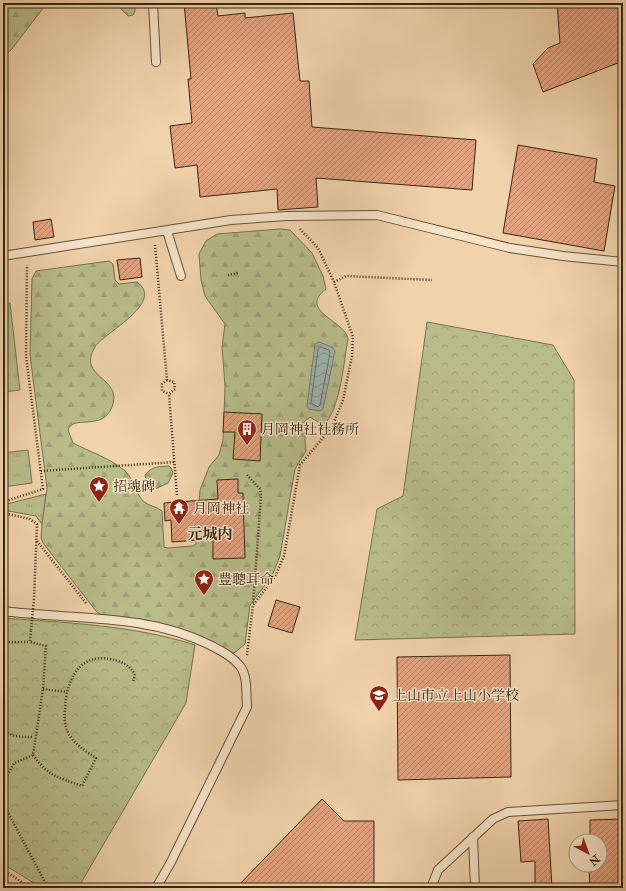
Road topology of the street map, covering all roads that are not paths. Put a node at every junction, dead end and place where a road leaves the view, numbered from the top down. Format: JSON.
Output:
{"nodes":[{"id":1,"x":152,"y":3,"type":"edge"},
{"id":2,"x":156,"y":62,"type":"dead end"},
{"id":3,"x":167,"y":231,"type":"junction"},
{"id":4,"x":3,"y":256,"type":"edge"},
{"id":5,"x":623,"y":262,"type":"edge"},
{"id":6,"x":181,"y":276,"type":"dead end"},
{"id":7,"x":3,"y":612,"type":"edge"},
{"id":8,"x":623,"y":805,"type":"edge"},
{"id":9,"x":473,"y":837,"type":"junction"},
{"id":10,"x":156,"y":888,"type":"edge"},
{"id":11,"x":433,"y":888,"type":"edge"},
{"id":12,"x":475,"y":888,"type":"edge"}],
"edges":[{"from":1,"to":2,"type":"lane"},
{"from":3,"to":4,"type":"lane"},
{"from":3,"to":5,"type":"lane"},
{"from":3,"to":6,"type":"lane"},
{"from":7,"to":10,"type":"lane"},
{"from":8,"to":9,"type":"lane"},
{"from":9,"to":11,"type":"lane"},
{"from":9,"to":12,"type":"lane"}]}
